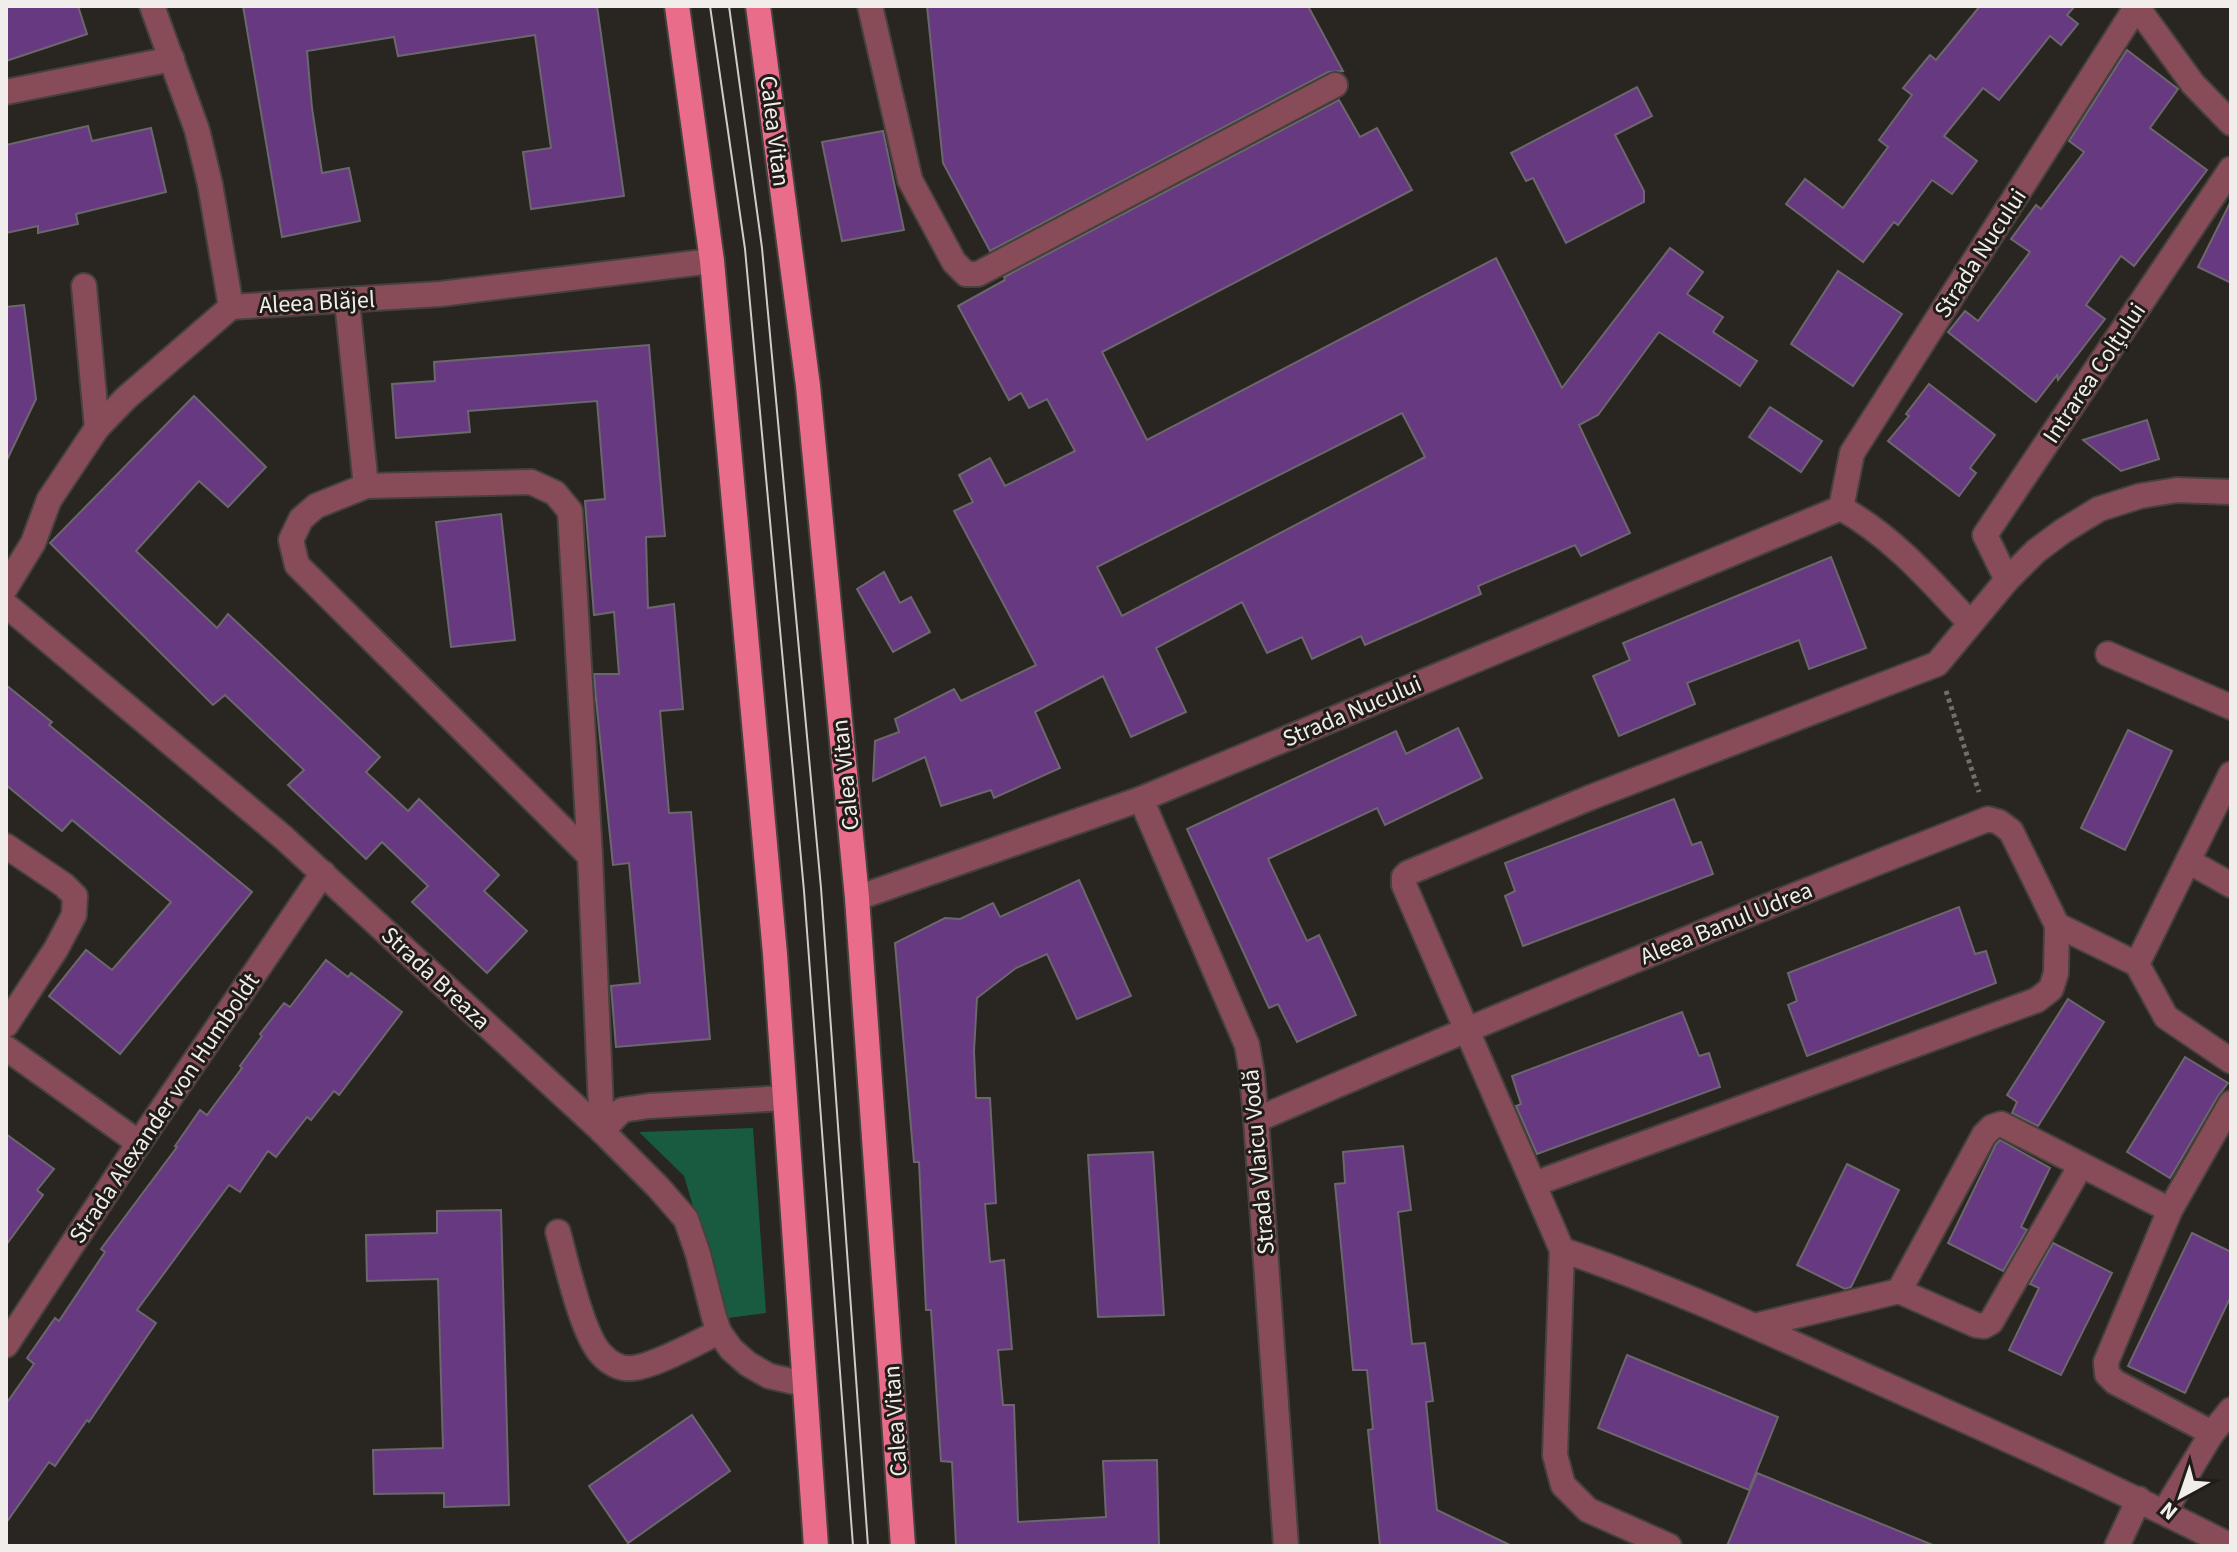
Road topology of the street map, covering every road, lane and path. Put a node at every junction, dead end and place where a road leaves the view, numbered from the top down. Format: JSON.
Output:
{"nodes":[{"id":1,"x":152,"y":6,"type":"edge"},
{"id":2,"x":677,"y":6,"type":"edge"},
{"id":3,"x":758,"y":6,"type":"edge"},
{"id":4,"x":870,"y":6,"type":"edge"},
{"id":5,"x":2137,"y":6,"type":"edge"},
{"id":6,"x":172,"y":59,"type":"junction"},
{"id":7,"x":1335,"y":85,"type":"dead end"},
{"id":8,"x":6,"y":92,"type":"edge"},
{"id":9,"x":2231,"y":123,"type":"edge"},
{"id":10,"x":2231,"y":169,"type":"edge"},
{"id":11,"x":712,"y":261,"type":"junction"},
{"id":12,"x":84,"y":286,"type":"dead end"},
{"id":13,"x":347,"y":301,"type":"junction"},
{"id":14,"x":231,"y":307,"type":"junction"},
{"id":15,"x":97,"y":428,"type":"junction"},
{"id":16,"x":366,"y":486,"type":"junction"},
{"id":17,"x":2231,"y":492,"type":"edge"},
{"id":18,"x":1841,"y":508,"type":"junction"},
{"id":19,"x":2007,"y":580,"type":"junction"},
{"id":20,"x":6,"y":587,"type":"edge"},
{"id":21,"x":6,"y":605,"type":"edge"},
{"id":22,"x":1970,"y":623,"type":"junction"},
{"id":23,"x":2108,"y":654,"type":"dead end"},
{"id":24,"x":1937,"y":664,"type":"junction"},
{"id":25,"x":2231,"y":707,"type":"edge"},
{"id":26,"x":2231,"y":774,"type":"edge"},
{"id":27,"x":1141,"y":799,"type":"junction"},
{"id":28,"x":1988,"y":819,"type":"junction"},
{"id":29,"x":6,"y":846,"type":"edge"},
{"id":30,"x":590,"y":856,"type":"junction"},
{"id":31,"x":2188,"y":861,"type":"junction"},
{"id":32,"x":323,"y":873,"type":"junction"},
{"id":33,"x":2231,"y":885,"type":"edge"},
{"id":34,"x":857,"y":898,"type":"junction"},
{"id":35,"x":2057,"y":925,"type":"junction"},
{"id":36,"x":2137,"y":964,"type":"junction"},
{"id":37,"x":6,"y":1025,"type":"edge"},
{"id":38,"x":1466,"y":1029,"type":"junction"},
{"id":39,"x":6,"y":1048,"type":"edge"},
{"id":40,"x":2231,"y":1061,"type":"edge"},
{"id":41,"x":785,"y":1098,"type":"junction"},
{"id":42,"x":2231,"y":1103,"type":"edge"},
{"id":43,"x":1256,"y":1120,"type":"junction"},
{"id":44,"x":602,"y":1131,"type":"junction"},
{"id":45,"x":139,"y":1143,"type":"junction"},
{"id":46,"x":2081,"y":1165,"type":"junction"},
{"id":47,"x":1534,"y":1184,"type":"junction"},
{"id":48,"x":2170,"y":1210,"type":"junction"},
{"id":49,"x":558,"y":1232,"type":"dead end"},
{"id":50,"x":1562,"y":1250,"type":"junction"},
{"id":51,"x":1899,"y":1291,"type":"junction"},
{"id":52,"x":1754,"y":1326,"type":"junction"},
{"id":53,"x":719,"y":1332,"type":"junction"},
{"id":54,"x":6,"y":1345,"type":"edge"},
{"id":55,"x":804,"y":1384,"type":"junction"},
{"id":56,"x":2231,"y":1410,"type":"edge"},
{"id":57,"x":2212,"y":1433,"type":"junction"},
{"id":58,"x":2139,"y":1499,"type":"junction"},
{"id":59,"x":2164,"y":1512,"type":"junction"},
{"id":60,"x":816,"y":1546,"type":"edge"},
{"id":61,"x":903,"y":1546,"type":"edge"},
{"id":62,"x":1286,"y":1546,"type":"edge"},
{"id":63,"x":1669,"y":1546,"type":"edge"},
{"id":64,"x":2117,"y":1546,"type":"edge"},
{"id":65,"x":2231,"y":1546,"type":"edge"}],
"edges":[{"from":1,"to":6,"type":"street","name":"Aleea Blăjel"},
{"from":2,"to":11,"type":"main road"},
{"from":3,"to":34,"type":"main road","name":"Calea Vitan"},
{"from":4,"to":7,"type":"street"},
{"from":5,"to":9,"type":"street"},
{"from":5,"to":18,"type":"street","name":"Strada Nucului"},
{"from":6,"to":8,"type":"street"},
{"from":6,"to":14,"type":"street","name":"Aleea Blăjel"},
{"from":10,"to":19,"type":"street","name":"Intrarea Colțului"},
{"from":11,"to":13,"type":"street","name":"Aleea Blăjel"},
{"from":11,"to":41,"type":"main road"},
{"from":12,"to":15,"type":"street"},
{"from":13,"to":14,"type":"street","name":"Aleea Blăjel"},
{"from":13,"to":16,"type":"street"},
{"from":14,"to":15,"type":"street"},
{"from":15,"to":20,"type":"street"},
{"from":16,"to":30,"type":"street"},
{"from":16,"to":30,"type":"street"},
{"from":17,"to":19,"type":"street"},
{"from":18,"to":22,"type":"street"},
{"from":18,"to":27,"type":"street","name":"Strada Nucului"},
{"from":19,"to":22,"type":"street"},
{"from":21,"to":32,"type":"street","name":"Strada Breaza"},
{"from":22,"to":24,"type":"street"},
{"from":23,"to":25,"type":"street"},
{"from":24,"to":28,"type":"path"},
{"from":24,"to":38,"type":"street"},
{"from":26,"to":31,"type":"street"},
{"from":27,"to":34,"type":"street","name":"Strada Nucului"},
{"from":27,"to":43,"type":"street","name":"Strada Vlaicu Vodă"},
{"from":28,"to":35,"type":"street"},
{"from":28,"to":38,"type":"street","name":"Aleea Banul Udrea"},
{"from":29,"to":37,"type":"street"},
{"from":30,"to":44,"type":"street"},
{"from":31,"to":33,"type":"street"},
{"from":31,"to":36,"type":"street"},
{"from":32,"to":44,"type":"street","name":"Strada Breaza"},
{"from":32,"to":45,"type":"street","name":"Strada Alexander von Humboldt"},
{"from":34,"to":61,"type":"main road","name":"Calea Vitan"},
{"from":35,"to":36,"type":"street"},
{"from":35,"to":47,"type":"street"},
{"from":36,"to":40,"type":"street"},
{"from":38,"to":43,"type":"street","name":"Aleea Banul Udrea"},
{"from":38,"to":47,"type":"street"},
{"from":39,"to":45,"type":"street"},
{"from":41,"to":44,"type":"street"},
{"from":41,"to":55,"type":"main road"},
{"from":42,"to":48,"type":"street"},
{"from":43,"to":62,"type":"street","name":"Strada Vlaicu Vodă"},
{"from":44,"to":53,"type":"street","name":"Strada Breaza"},
{"from":45,"to":54,"type":"street","name":"Strada Alexander von Humboldt"},
{"from":46,"to":48,"type":"street"},
{"from":46,"to":51,"type":"street"},
{"from":46,"to":51,"type":"street"},
{"from":47,"to":50,"type":"street"},
{"from":48,"to":57,"type":"street"},
{"from":49,"to":53,"type":"street"},
{"from":50,"to":52,"type":"street"},
{"from":50,"to":63,"type":"street"},
{"from":51,"to":52,"type":"street"},
{"from":52,"to":58,"type":"street"},
{"from":53,"to":55,"type":"street","name":"Strada Breaza"},
{"from":55,"to":60,"type":"main road"},
{"from":56,"to":57,"type":"street"},
{"from":57,"to":59,"type":"street"},
{"from":58,"to":59,"type":"street"},
{"from":58,"to":64,"type":"street"},
{"from":59,"to":65,"type":"street"}]}
